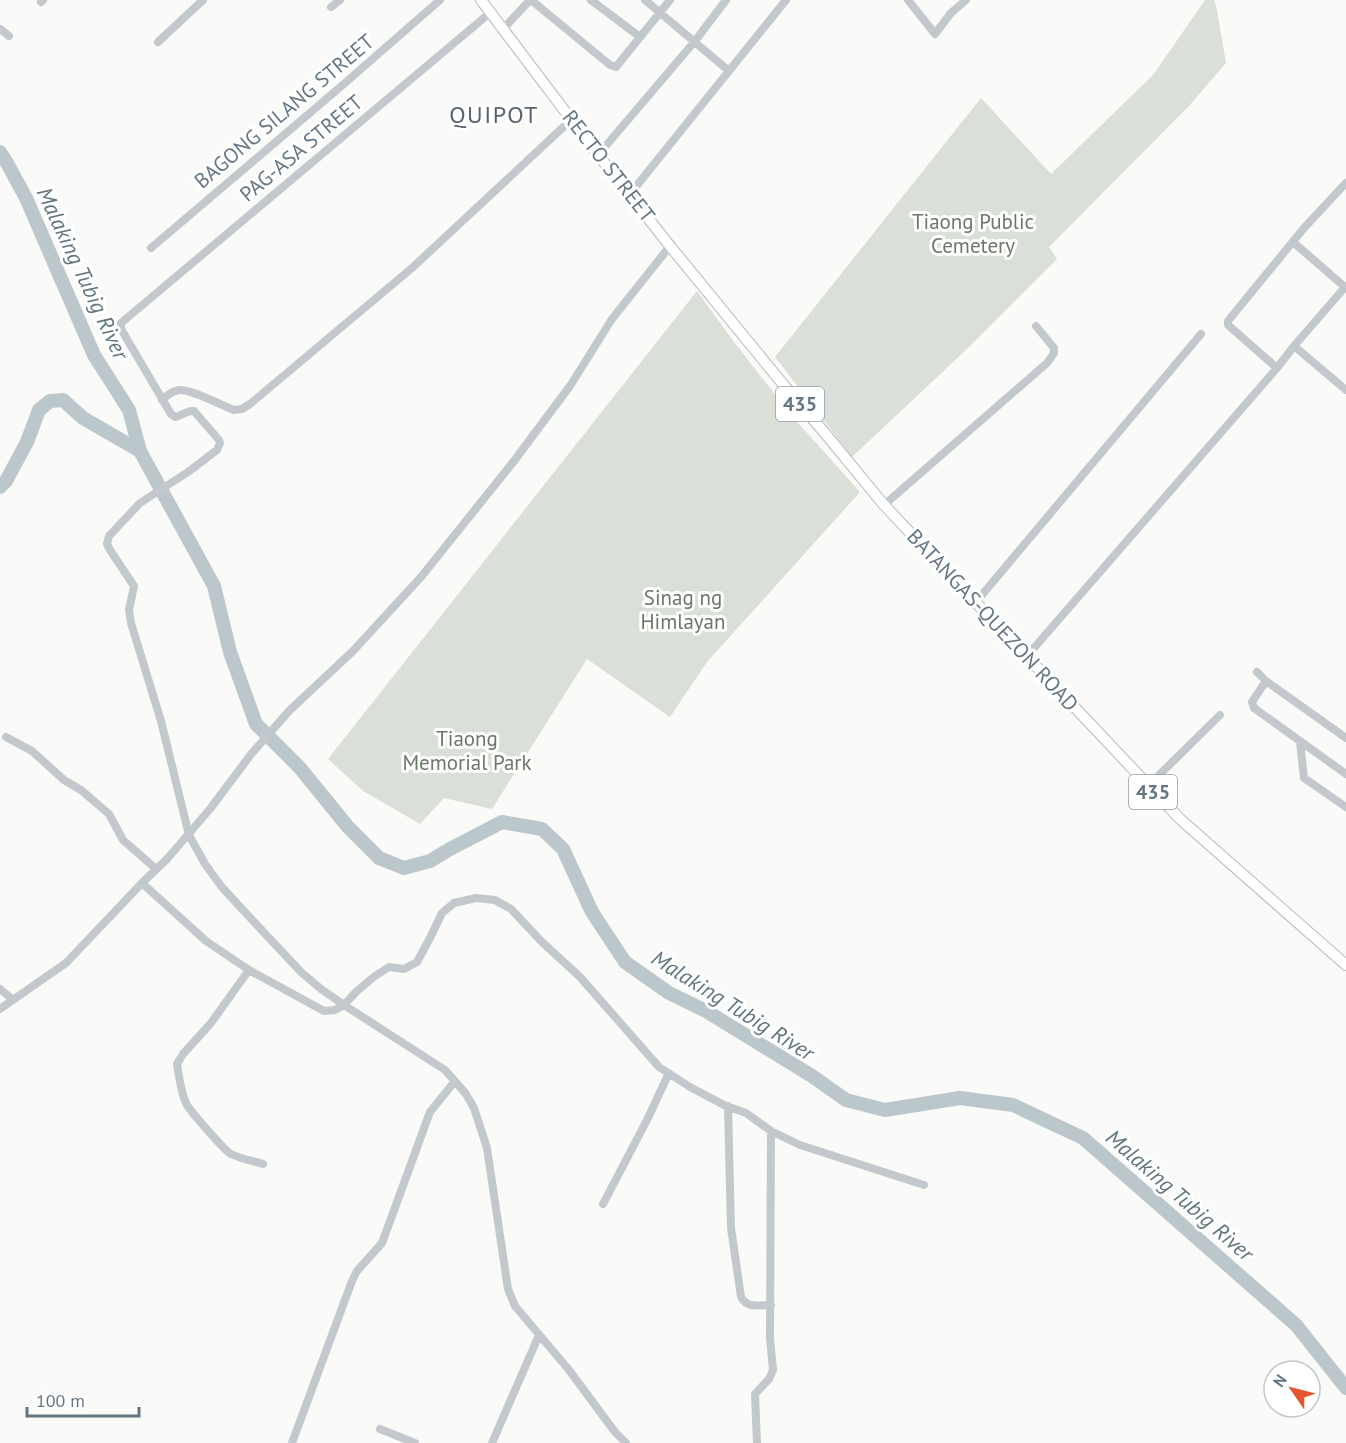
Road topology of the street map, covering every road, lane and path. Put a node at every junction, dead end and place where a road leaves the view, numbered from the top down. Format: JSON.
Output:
{"nodes":[{"id":1,"x":202,"y":0,"type":"edge"},
{"id":2,"x":340,"y":0,"type":"edge"},
{"id":3,"x":440,"y":0,"type":"edge"},
{"id":4,"x":481,"y":0,"type":"edge"},
{"id":5,"x":530,"y":0,"type":"edge"},
{"id":6,"x":591,"y":0,"type":"edge"},
{"id":7,"x":645,"y":0,"type":"edge"},
{"id":8,"x":670,"y":0,"type":"edge"},
{"id":9,"x":726,"y":0,"type":"edge"},
{"id":10,"x":786,"y":0,"type":"edge"},
{"id":11,"x":908,"y":0,"type":"edge"},
{"id":12,"x":966,"y":0,"type":"edge"},
{"id":13,"x":331,"y":8,"type":"dead end"},
{"id":14,"x":491,"y":12,"type":"junction"},
{"id":15,"x":660,"y":12,"type":"junction"},
{"id":16,"x":0,"y":29,"type":"edge"},
{"id":17,"x":503,"y":29,"type":"junction"},
{"id":18,"x":9,"y":36,"type":"dead end"},
{"id":19,"x":640,"y":38,"type":"junction"},
{"id":20,"x":695,"y":41,"type":"junction"},
{"id":21,"x":158,"y":42,"type":"dead end"},
{"id":22,"x":729,"y":71,"type":"junction"},
{"id":23,"x":572,"y":119,"type":"junction"},
{"id":24,"x":598,"y":155,"type":"junction"},
{"id":25,"x":1346,"y":183,"type":"edge"},
{"id":26,"x":630,"y":194,"type":"junction"},
{"id":27,"x":1293,"y":242,"type":"junction"},
{"id":28,"x":670,"y":246,"type":"junction"},
{"id":29,"x":150,"y":248,"type":"dead end"},
{"id":30,"x":1346,"y":287,"type":"edge"},
{"id":31,"x":1036,"y":326,"type":"dead end"},
{"id":32,"x":1201,"y":334,"type":"dead end"},
{"id":33,"x":1294,"y":346,"type":"junction"},
{"id":34,"x":1276,"y":368,"type":"junction"},
{"id":35,"x":1346,"y":390,"type":"edge"},
{"id":36,"x":162,"y":400,"type":"junction"},
{"id":37,"x":884,"y":505,"type":"junction"},
{"id":38,"x":976,"y":602,"type":"junction"},
{"id":39,"x":1027,"y":656,"type":"junction"},
{"id":40,"x":1257,"y":672,"type":"dead end"},
{"id":41,"x":1266,"y":681,"type":"junction"},
{"id":42,"x":1220,"y":715,"type":"dead end"},
{"id":43,"x":6,"y":737,"type":"dead end"},
{"id":44,"x":1346,"y":738,"type":"edge"},
{"id":45,"x":1300,"y":742,"type":"junction"},
{"id":46,"x":1346,"y":774,"type":"edge"},
{"id":47,"x":1148,"y":786,"type":"junction"},
{"id":48,"x":1346,"y":807,"type":"edge"},
{"id":49,"x":189,"y":835,"type":"junction"},
{"id":50,"x":156,"y":869,"type":"junction"},
{"id":51,"x":142,"y":883,"type":"junction"},
{"id":52,"x":1346,"y":965,"type":"edge"},
{"id":53,"x":249,"y":970,"type":"junction"},
{"id":54,"x":0,"y":989,"type":"edge"},
{"id":55,"x":13,"y":1000,"type":"junction"},
{"id":56,"x":344,"y":1005,"type":"junction"},
{"id":57,"x":0,"y":1009,"type":"edge"},
{"id":58,"x":669,"y":1073,"type":"junction"},
{"id":59,"x":455,"y":1081,"type":"junction"},
{"id":60,"x":728,"y":1106,"type":"junction"},
{"id":61,"x":771,"y":1131,"type":"junction"},
{"id":62,"x":263,"y":1164,"type":"dead end"},
{"id":63,"x":924,"y":1185,"type":"dead end"},
{"id":64,"x":603,"y":1204,"type":"dead end"},
{"id":65,"x":771,"y":1305,"type":"junction"},
{"id":66,"x":539,"y":1335,"type":"junction"},
{"id":67,"x":380,"y":1429,"type":"dead end"},
{"id":68,"x":292,"y":1443,"type":"edge"},
{"id":69,"x":415,"y":1443,"type":"edge"},
{"id":70,"x":492,"y":1443,"type":"edge"},
{"id":71,"x":626,"y":1443,"type":"edge"},
{"id":72,"x":757,"y":1443,"type":"edge"}],
"edges":[{"from":1,"to":21,"type":"street"},
{"from":2,"to":13,"type":"street"},
{"from":3,"to":29,"type":"street","name":"BAGONG SILANG STREET"},
{"from":4,"to":14,"type":"main road","name":"RECTO STREET","number":"435"},
{"from":5,"to":17,"type":"street"},
{"from":5,"to":19,"type":"street"},
{"from":6,"to":19,"type":"street"},
{"from":7,"to":15,"type":"street"},
{"from":8,"to":15,"type":"street"},
{"from":9,"to":20,"type":"street"},
{"from":10,"to":22,"type":"street"},
{"from":11,"to":12,"type":"street"},
{"from":14,"to":17,"type":"main road","name":"RECTO STREET","number":"435"},
{"from":14,"to":36,"type":"street","name":"PAG-ASA STREET"},
{"from":15,"to":19,"type":"street"},
{"from":15,"to":20,"type":"street"},
{"from":16,"to":18,"type":"street"},
{"from":17,"to":23,"type":"main road","name":"RECTO STREET","number":"435"},
{"from":20,"to":22,"type":"street"},
{"from":20,"to":24,"type":"street"},
{"from":22,"to":26,"type":"street"},
{"from":23,"to":24,"type":"main road","name":"RECTO STREET","number":"435"},
{"from":23,"to":36,"type":"street"},
{"from":24,"to":26,"type":"main road","name":"RECTO STREET","number":"435"},
{"from":25,"to":27,"type":"street"},
{"from":26,"to":28,"type":"main road","name":"RECTO STREET","number":"435"},
{"from":27,"to":30,"type":"street"},
{"from":27,"to":34,"type":"street"},
{"from":28,"to":37,"type":"main road","name":"BATANGAS-QUEZON ROAD","number":"435"},
{"from":28,"to":49,"type":"street"},
{"from":30,"to":33,"type":"street"},
{"from":31,"to":37,"type":"street"},
{"from":32,"to":38,"type":"street"},
{"from":33,"to":34,"type":"street"},
{"from":33,"to":35,"type":"street"},
{"from":34,"to":39,"type":"street"},
{"from":36,"to":49,"type":"street"},
{"from":37,"to":38,"type":"main road","name":"BATANGAS-QUEZON ROAD","number":"435"},
{"from":38,"to":39,"type":"main road","name":"BATANGAS-QUEZON ROAD","number":"435"},
{"from":39,"to":47,"type":"main road","name":"BATANGAS-QUEZON ROAD","number":"435"},
{"from":40,"to":41,"type":"street"},
{"from":41,"to":44,"type":"street"},
{"from":41,"to":45,"type":"street"},
{"from":42,"to":47,"type":"street"},
{"from":43,"to":50,"type":"street"},
{"from":45,"to":46,"type":"street"},
{"from":45,"to":48,"type":"street"},
{"from":47,"to":52,"type":"main road","name":"BATANGAS-QUEZON ROAD","number":"435"},
{"from":49,"to":50,"type":"street"},
{"from":49,"to":56,"type":"street"},
{"from":50,"to":51,"type":"street"},
{"from":51,"to":53,"type":"street"},
{"from":51,"to":55,"type":"street"},
{"from":53,"to":56,"type":"street"},
{"from":53,"to":62,"type":"street"},
{"from":54,"to":55,"type":"street"},
{"from":55,"to":57,"type":"street"},
{"from":56,"to":58,"type":"street"},
{"from":56,"to":59,"type":"street"},
{"from":58,"to":60,"type":"street"},
{"from":58,"to":64,"type":"street"},
{"from":59,"to":66,"type":"street"},
{"from":59,"to":68,"type":"street"},
{"from":60,"to":61,"type":"street"},
{"from":60,"to":65,"type":"street"},
{"from":61,"to":63,"type":"street"},
{"from":61,"to":65,"type":"street"},
{"from":65,"to":72,"type":"street"},
{"from":66,"to":70,"type":"street"},
{"from":66,"to":71,"type":"street"},
{"from":67,"to":69,"type":"street"}]}
